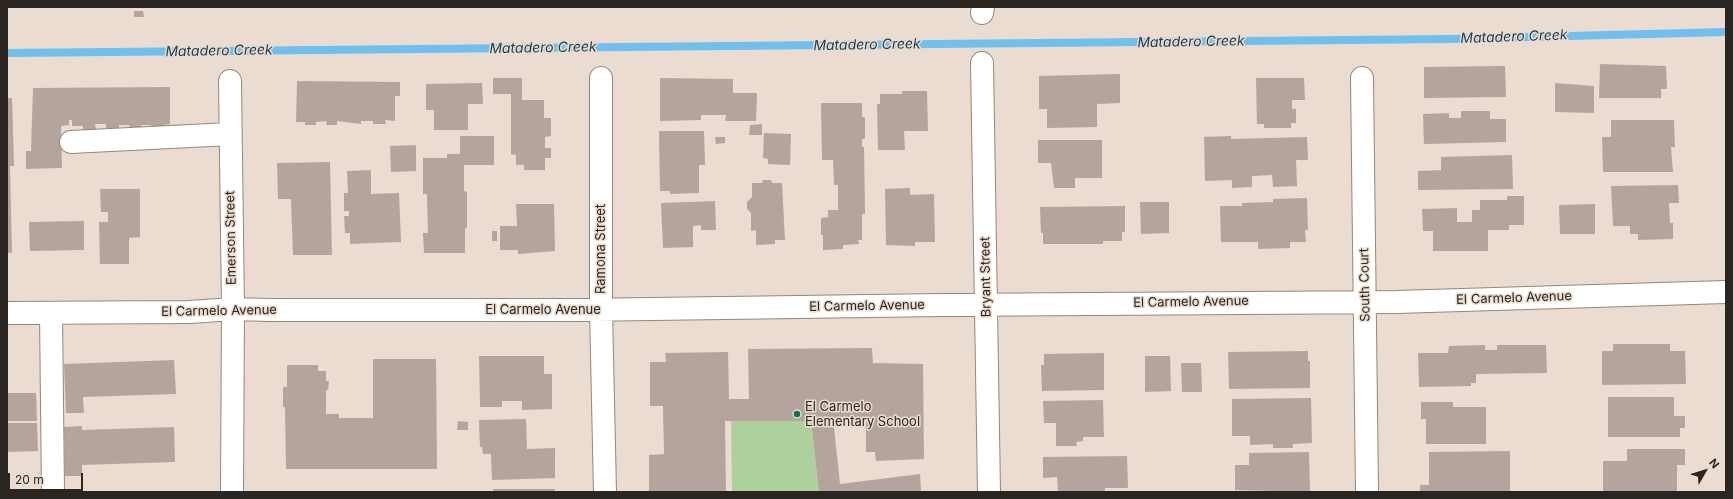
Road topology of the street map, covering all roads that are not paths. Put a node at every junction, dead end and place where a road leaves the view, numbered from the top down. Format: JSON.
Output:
{"nodes":[{"id":1,"x":982,"y":62,"type":"dead end"},
{"id":2,"x":601,"y":78,"type":"dead end"},
{"id":3,"x":1362,"y":78,"type":"dead end"},
{"id":4,"x":230,"y":81,"type":"dead end"},
{"id":5,"x":230,"y":134,"type":"junction"},
{"id":6,"x":71,"y":142,"type":"dead end"},
{"id":7,"x":1726,"y":292,"type":"edge"},
{"id":8,"x":1365,"y":301,"type":"junction"},
{"id":9,"x":987,"y":304,"type":"junction"},
{"id":10,"x":233,"y":309,"type":"junction"},
{"id":11,"x":601,"y":310,"type":"junction"},
{"id":12,"x":7,"y":313,"type":"edge"},
{"id":13,"x":51,"y":313,"type":"junction"},
{"id":14,"x":53,"y":492,"type":"edge"},
{"id":15,"x":232,"y":492,"type":"edge"},
{"id":16,"x":605,"y":492,"type":"edge"},
{"id":17,"x":989,"y":492,"type":"edge"},
{"id":18,"x":1367,"y":492,"type":"edge"}],
"edges":[{"from":1,"to":9,"type":"street","name":"Bryant Street"},
{"from":2,"to":11,"type":"street","name":"Ramona Street"},
{"from":3,"to":8,"type":"street","name":"South Court"},
{"from":4,"to":5,"type":"street","name":"Emerson Street"},
{"from":5,"to":6,"type":"street"},
{"from":5,"to":10,"type":"street","name":"Emerson Street"},
{"from":7,"to":8,"type":"street","name":"El Carmelo Avenue"},
{"from":8,"to":9,"type":"street","name":"El Carmelo Avenue"},
{"from":8,"to":18,"type":"street","name":"South Court"},
{"from":9,"to":11,"type":"street","name":"El Carmelo Avenue"},
{"from":9,"to":17,"type":"street","name":"Bryant Street"},
{"from":10,"to":11,"type":"street","name":"El Carmelo Avenue"},
{"from":10,"to":13,"type":"street","name":"El Carmelo Avenue"},
{"from":10,"to":15,"type":"street","name":"Emerson Street"},
{"from":11,"to":16,"type":"street","name":"Ramona Street"},
{"from":12,"to":13,"type":"street","name":"El Carmelo Avenue"},
{"from":13,"to":14,"type":"street"}]}
